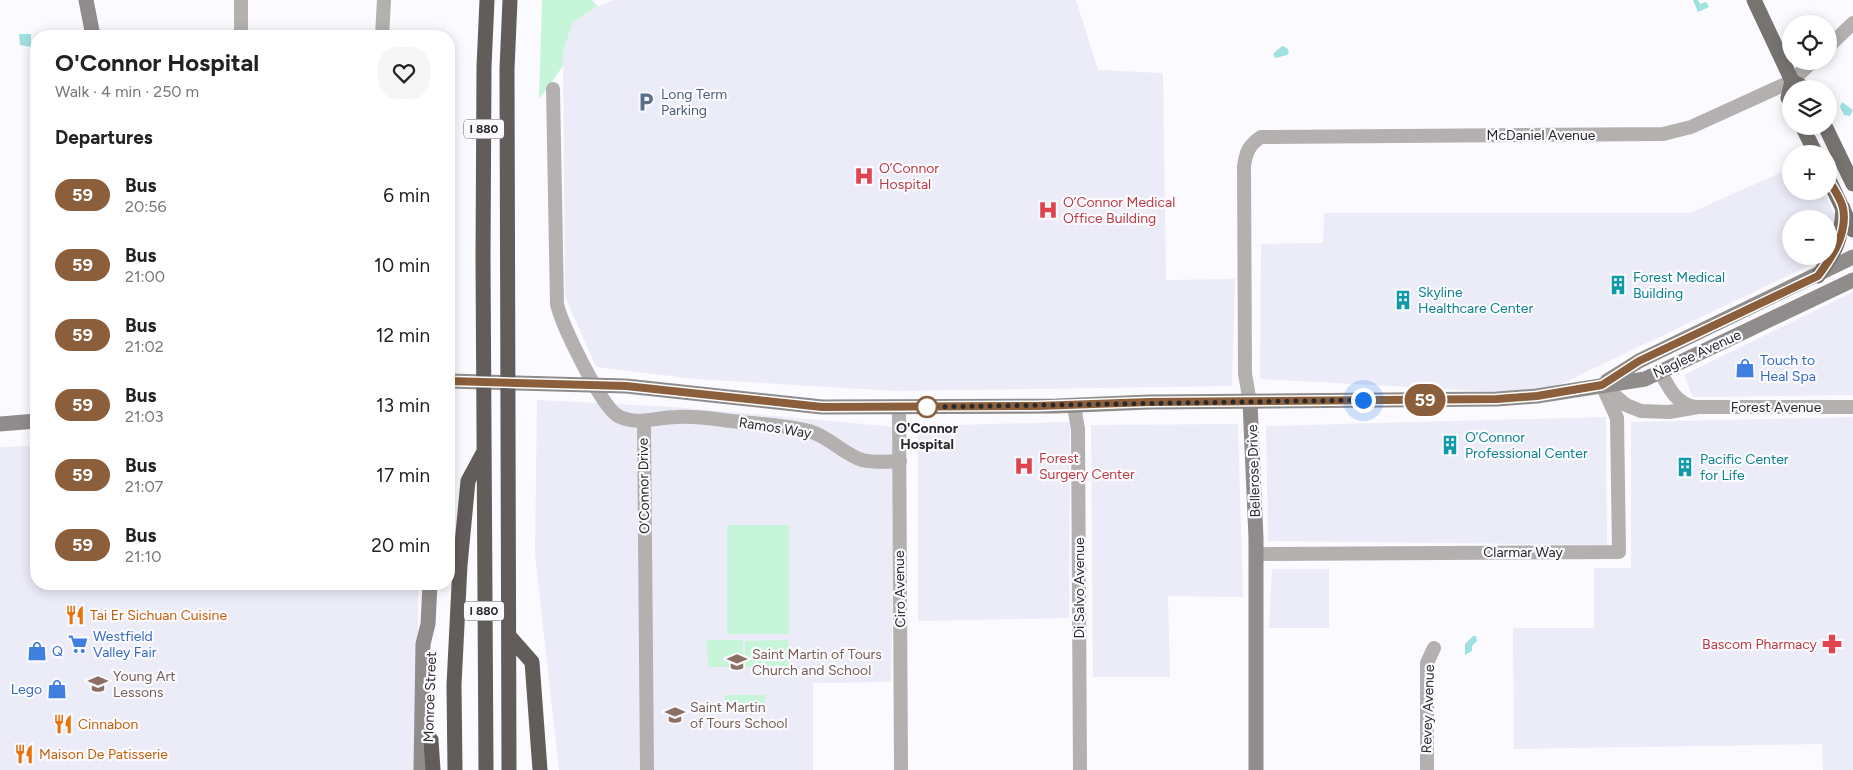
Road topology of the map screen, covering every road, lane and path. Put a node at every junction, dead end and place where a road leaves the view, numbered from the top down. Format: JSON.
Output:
{"nodes":[{"id":1,"x":86,"y":0,"type":"edge"},
{"id":2,"x":240,"y":0,"type":"edge"},
{"id":3,"x":384,"y":0,"type":"edge"},
{"id":4,"x":487,"y":0,"type":"edge"},
{"id":5,"x":510,"y":0,"type":"edge"},
{"id":6,"x":1754,"y":0,"type":"edge"},
{"id":7,"x":1853,"y":23,"type":"edge"},
{"id":8,"x":92,"y":30,"type":"edge"},
{"id":9,"x":241,"y":30,"type":"edge"},
{"id":10,"x":382,"y":30,"type":"edge"},
{"id":11,"x":1837,"y":38,"type":"edge"},
{"id":12,"x":1804,"y":70,"type":"edge"},
{"id":13,"x":1792,"y":80,"type":"edge"},
{"id":14,"x":1793,"y":80,"type":"edge"},
{"id":15,"x":1782,"y":86,"type":"edge"},
{"id":16,"x":553,"y":90,"type":"dead end"},
{"id":17,"x":1829,"y":135,"type":"edge"},
{"id":18,"x":1252,"y":143,"type":"joint"},
{"id":19,"x":1853,"y":184,"type":"edge"},
{"id":20,"x":1837,"y":196,"type":"edge"},
{"id":21,"x":1843,"y":208,"type":"junction"},
{"id":22,"x":1853,"y":230,"type":"edge"},
{"id":23,"x":1853,"y":257,"type":"edge"},
{"id":24,"x":1818,"y":276,"type":"junction"},
{"id":25,"x":1853,"y":280,"type":"edge"},
{"id":26,"x":1660,"y":371,"type":"junction"},
{"id":27,"x":455,"y":381,"type":"edge"},
{"id":28,"x":1602,"y":385,"type":"junction"},
{"id":29,"x":1250,"y":402,"type":"junction"},
{"id":30,"x":1074,"y":406,"type":"junction"},
{"id":31,"x":899,"y":407,"type":"junction"},
{"id":32,"x":1698,"y":407,"type":"junction"},
{"id":33,"x":1853,"y":407,"type":"edge"},
{"id":34,"x":30,"y":422,"type":"edge"},
{"id":35,"x":644,"y":422,"type":"junction"},
{"id":36,"x":0,"y":424,"type":"edge"},
{"id":37,"x":484,"y":451,"type":"junction"},
{"id":38,"x":900,"y":461,"type":"junction"},
{"id":39,"x":1256,"y":554,"type":"junction"},
{"id":40,"x":430,"y":590,"type":"edge"},
{"id":41,"x":428,"y":624,"type":"junction"},
{"id":42,"x":509,"y":636,"type":"junction"},
{"id":43,"x":1434,"y":648,"type":"dead end"},
{"id":44,"x":431,"y":740,"type":"junction"},
{"id":45,"x":421,"y":770,"type":"edge"},
{"id":46,"x":427,"y":770,"type":"edge"},
{"id":47,"x":433,"y":770,"type":"edge"},
{"id":48,"x":455,"y":770,"type":"edge"},
{"id":49,"x":486,"y":770,"type":"edge"},
{"id":50,"x":509,"y":770,"type":"edge"},
{"id":51,"x":540,"y":770,"type":"edge"},
{"id":52,"x":647,"y":770,"type":"edge"},
{"id":53,"x":901,"y":770,"type":"edge"},
{"id":54,"x":1080,"y":770,"type":"edge"},
{"id":55,"x":1256,"y":770,"type":"edge"},
{"id":56,"x":1427,"y":770,"type":"edge"}],
"edges":[{"from":1,"to":8,"type":"main road"},
{"from":2,"to":9,"type":"street"},
{"from":3,"to":10,"type":"street"},
{"from":4,"to":37,"type":"highway","number":"I 880"},
{"from":5,"to":42,"type":"highway","number":"I 880"},
{"from":6,"to":13,"type":"main road"},
{"from":7,"to":11,"type":"street"},
{"from":12,"to":14,"type":"street","name":"McDaniel Avenue"},
{"from":15,"to":18,"type":"street","name":"McDaniel Avenue"},
{"from":16,"to":35,"type":"street","name":"O’Connor Drive"},
{"from":17,"to":19,"type":"main road"},
{"from":18,"to":29,"type":"street","name":"Bellerose Drive"},
{"from":20,"to":21,"type":"main road"},
{"from":21,"to":22,"type":"main road"},
{"from":21,"to":24,"type":"main road"},
{"from":23,"to":24,"type":"main road","name":"Naglee Avenue"},
{"from":24,"to":28,"type":"main road","name":"Naglee Avenue"},
{"from":25,"to":26,"type":"main road","name":"Naglee Avenue"},
{"from":26,"to":28,"type":"main road","name":"Naglee Avenue"},
{"from":26,"to":32,"type":"street","name":"Forest Avenue"},
{"from":27,"to":31,"type":"main road"},
{"from":28,"to":29,"type":"main road"},
{"from":28,"to":32,"type":"street","name":"Forest Avenue"},
{"from":28,"to":39,"type":"street","name":"Clarmar Way"},
{"from":29,"to":30,"type":"main road"},
{"from":29,"to":39,"type":"main road","name":"Bellerose Drive"},
{"from":30,"to":31,"type":"main road"},
{"from":30,"to":54,"type":"street","name":"Di Salvo Avenue"},
{"from":31,"to":38,"type":"street","name":"Ciro Avenue"},
{"from":32,"to":33,"type":"street","name":"Forest Avenue"},
{"from":34,"to":36,"type":"main road"},
{"from":35,"to":38,"type":"street","name":"Ramos Way"},
{"from":35,"to":52,"type":"street","name":"O’Connor Drive"},
{"from":37,"to":48,"type":"highway"},
{"from":37,"to":49,"type":"highway","number":"I 880"},
{"from":38,"to":53,"type":"street","name":"Ciro Avenue"},
{"from":39,"to":55,"type":"main road","name":"Bellerose Drive"},
{"from":40,"to":41,"type":"main road","name":"Monroe Street"},
{"from":41,"to":44,"type":"main road","name":"Monroe Street"},
{"from":41,"to":45,"type":"main road","name":"Monroe Street"},
{"from":42,"to":50,"type":"highway","number":"I 880"},
{"from":42,"to":51,"type":"highway"},
{"from":43,"to":56,"type":"street","name":"Revey Avenue"},
{"from":44,"to":46,"type":"main road","name":"Monroe Street"},
{"from":44,"to":47,"type":"highway"}]}
